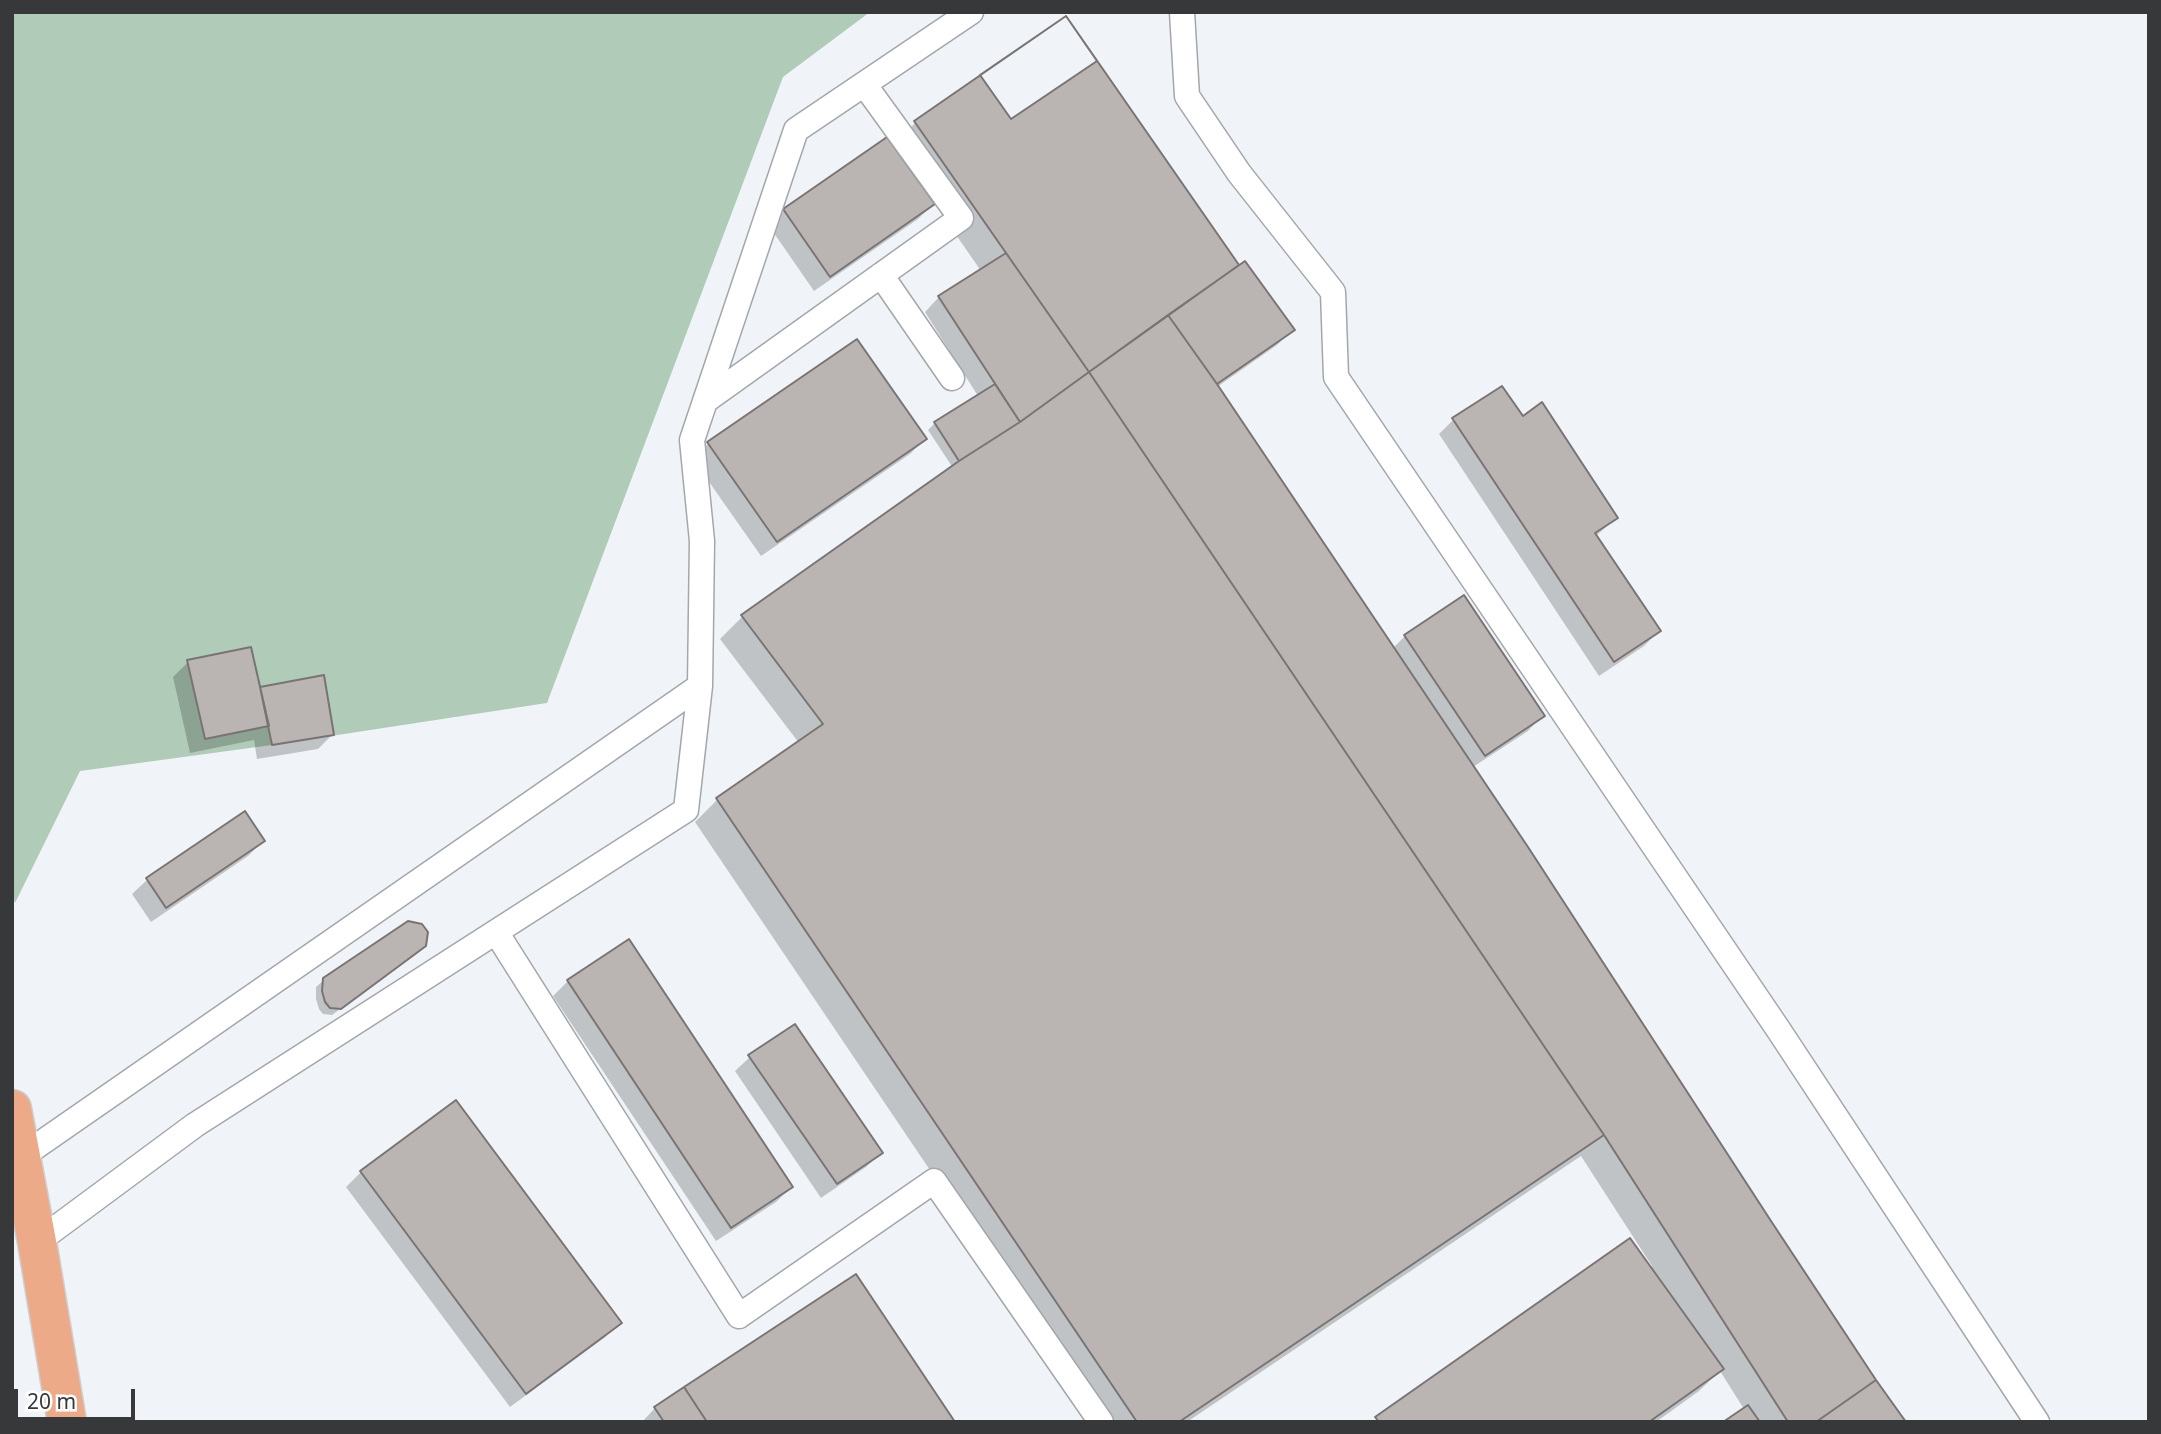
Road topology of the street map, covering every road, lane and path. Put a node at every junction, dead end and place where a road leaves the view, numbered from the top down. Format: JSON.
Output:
{"nodes":[{"id":1,"x":971,"y":12,"type":"edge"},
{"id":2,"x":1182,"y":12,"type":"edge"},
{"id":3,"x":864,"y":84,"type":"junction"},
{"id":4,"x":881,"y":275,"type":"junction"},
{"id":5,"x":952,"y":379,"type":"dead end"},
{"id":6,"x":705,"y":401,"type":"junction"},
{"id":7,"x":700,"y":686,"type":"junction"},
{"id":8,"x":496,"y":932,"type":"junction"},
{"id":9,"x":12,"y":1109,"type":"edge"},
{"id":10,"x":21,"y":1157,"type":"junction"},
{"id":11,"x":37,"y":1242,"type":"junction"},
{"id":12,"x":67,"y":1422,"type":"edge"},
{"id":13,"x":1101,"y":1422,"type":"edge"},
{"id":14,"x":2037,"y":1422,"type":"edge"}],
"edges":[{"from":1,"to":3,"type":"lane"},
{"from":2,"to":14,"type":"lane"},
{"from":3,"to":4,"type":"lane"},
{"from":3,"to":6,"type":"lane"},
{"from":4,"to":5,"type":"lane"},
{"from":4,"to":6,"type":"lane"},
{"from":6,"to":7,"type":"lane"},
{"from":7,"to":8,"type":"lane"},
{"from":7,"to":10,"type":"lane"},
{"from":8,"to":11,"type":"lane"},
{"from":8,"to":13,"type":"lane"},
{"from":9,"to":10,"type":"main road"},
{"from":10,"to":11,"type":"main road"},
{"from":11,"to":12,"type":"main road"}]}
